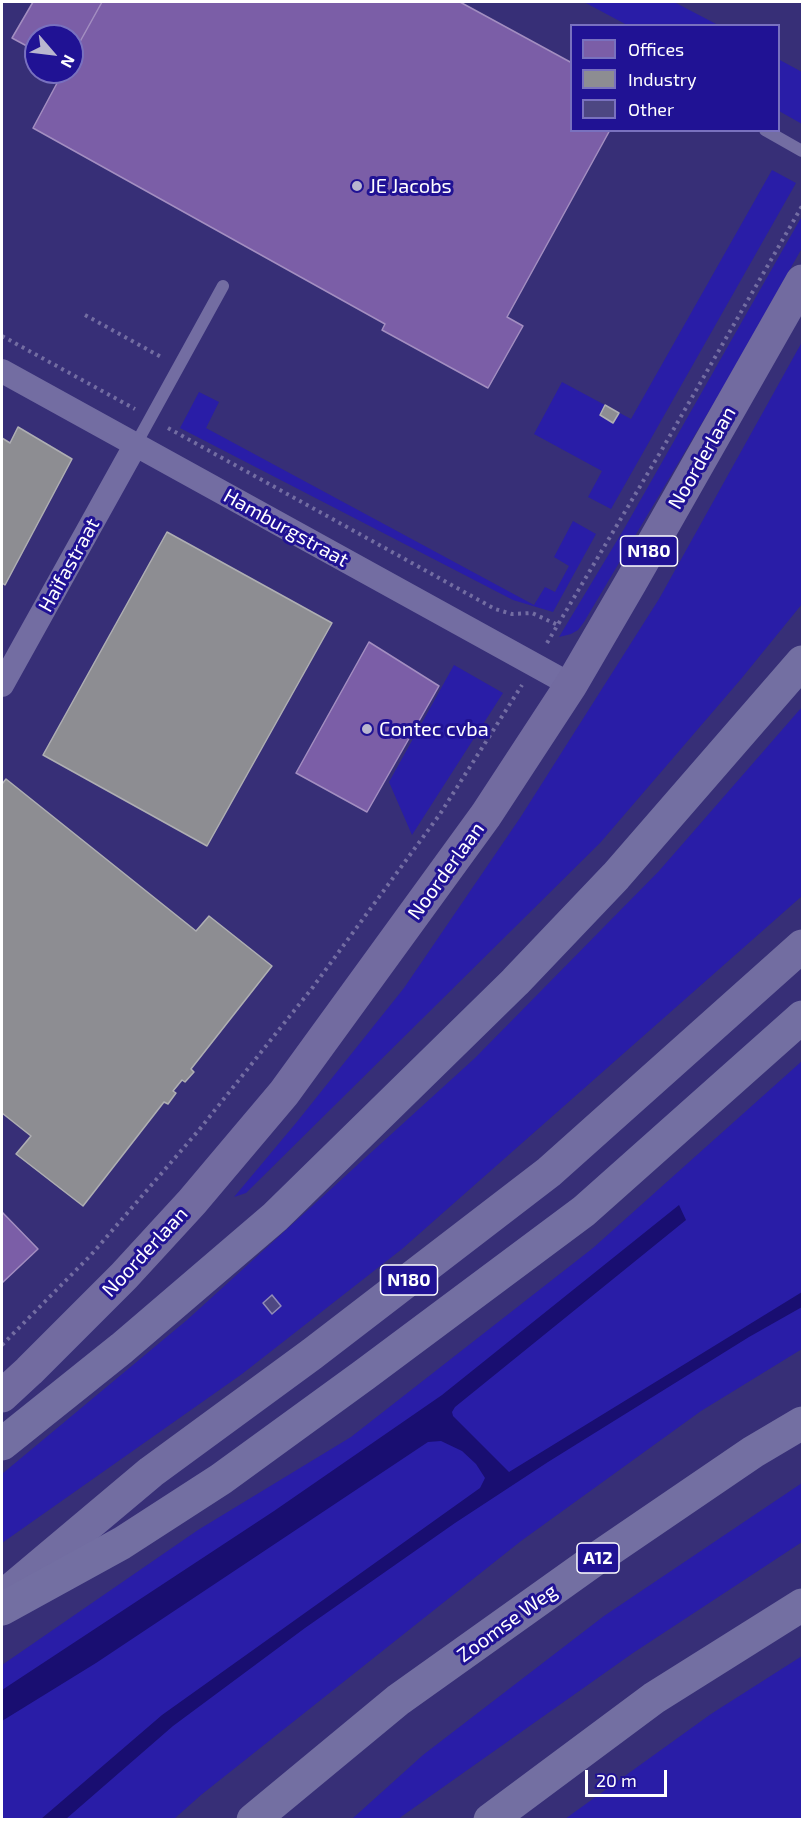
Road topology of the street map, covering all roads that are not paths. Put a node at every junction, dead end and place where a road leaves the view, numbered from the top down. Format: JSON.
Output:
{"nodes":[{"id":1,"x":769,"y":132,"type":"edge"},
{"id":2,"x":802,"y":151,"type":"edge"},
{"id":3,"x":802,"y":281,"type":"edge"},
{"id":4,"x":224,"y":286,"type":"dead end"},
{"id":5,"x":2,"y":371,"type":"edge"},
{"id":6,"x":136,"y":444,"type":"junction"},
{"id":7,"x":802,"y":662,"type":"edge"},
{"id":8,"x":2,"y":685,"type":"edge"},
{"id":9,"x":571,"y":685,"type":"junction"},
{"id":10,"x":802,"y":946,"type":"edge"},
{"id":11,"x":802,"y":1017,"type":"edge"},
{"id":12,"x":2,"y":1396,"type":"edge"},
{"id":13,"x":802,"y":1423,"type":"edge"},
{"id":14,"x":2,"y":1444,"type":"edge"},
{"id":15,"x":2,"y":1597,"type":"edge"},
{"id":16,"x":802,"y":1605,"type":"edge"},
{"id":17,"x":2,"y":1609,"type":"edge"},
{"id":18,"x":253,"y":1820,"type":"edge"},
{"id":19,"x":490,"y":1820,"type":"edge"}],
"edges":[{"from":1,"to":2,"type":"lane"},
{"from":3,"to":9,"type":"main road","name":"Noorderlaan","number":"N180"},
{"from":4,"to":6,"type":"lane"},
{"from":5,"to":6,"type":"street","name":"Hamburgstraat"},
{"from":6,"to":8,"type":"street","name":"Haïfastraat"},
{"from":6,"to":9,"type":"street","name":"Hamburgstraat"},
{"from":7,"to":14,"type":"highway"},
{"from":9,"to":12,"type":"main road","name":"Noorderlaan","number":"N180"},
{"from":10,"to":15,"type":"highway","number":"N180"},
{"from":11,"to":17,"type":"highway"},
{"from":13,"to":18,"type":"highway","name":"Zoomse Weg","number":"A12"},
{"from":16,"to":19,"type":"highway"}]}
